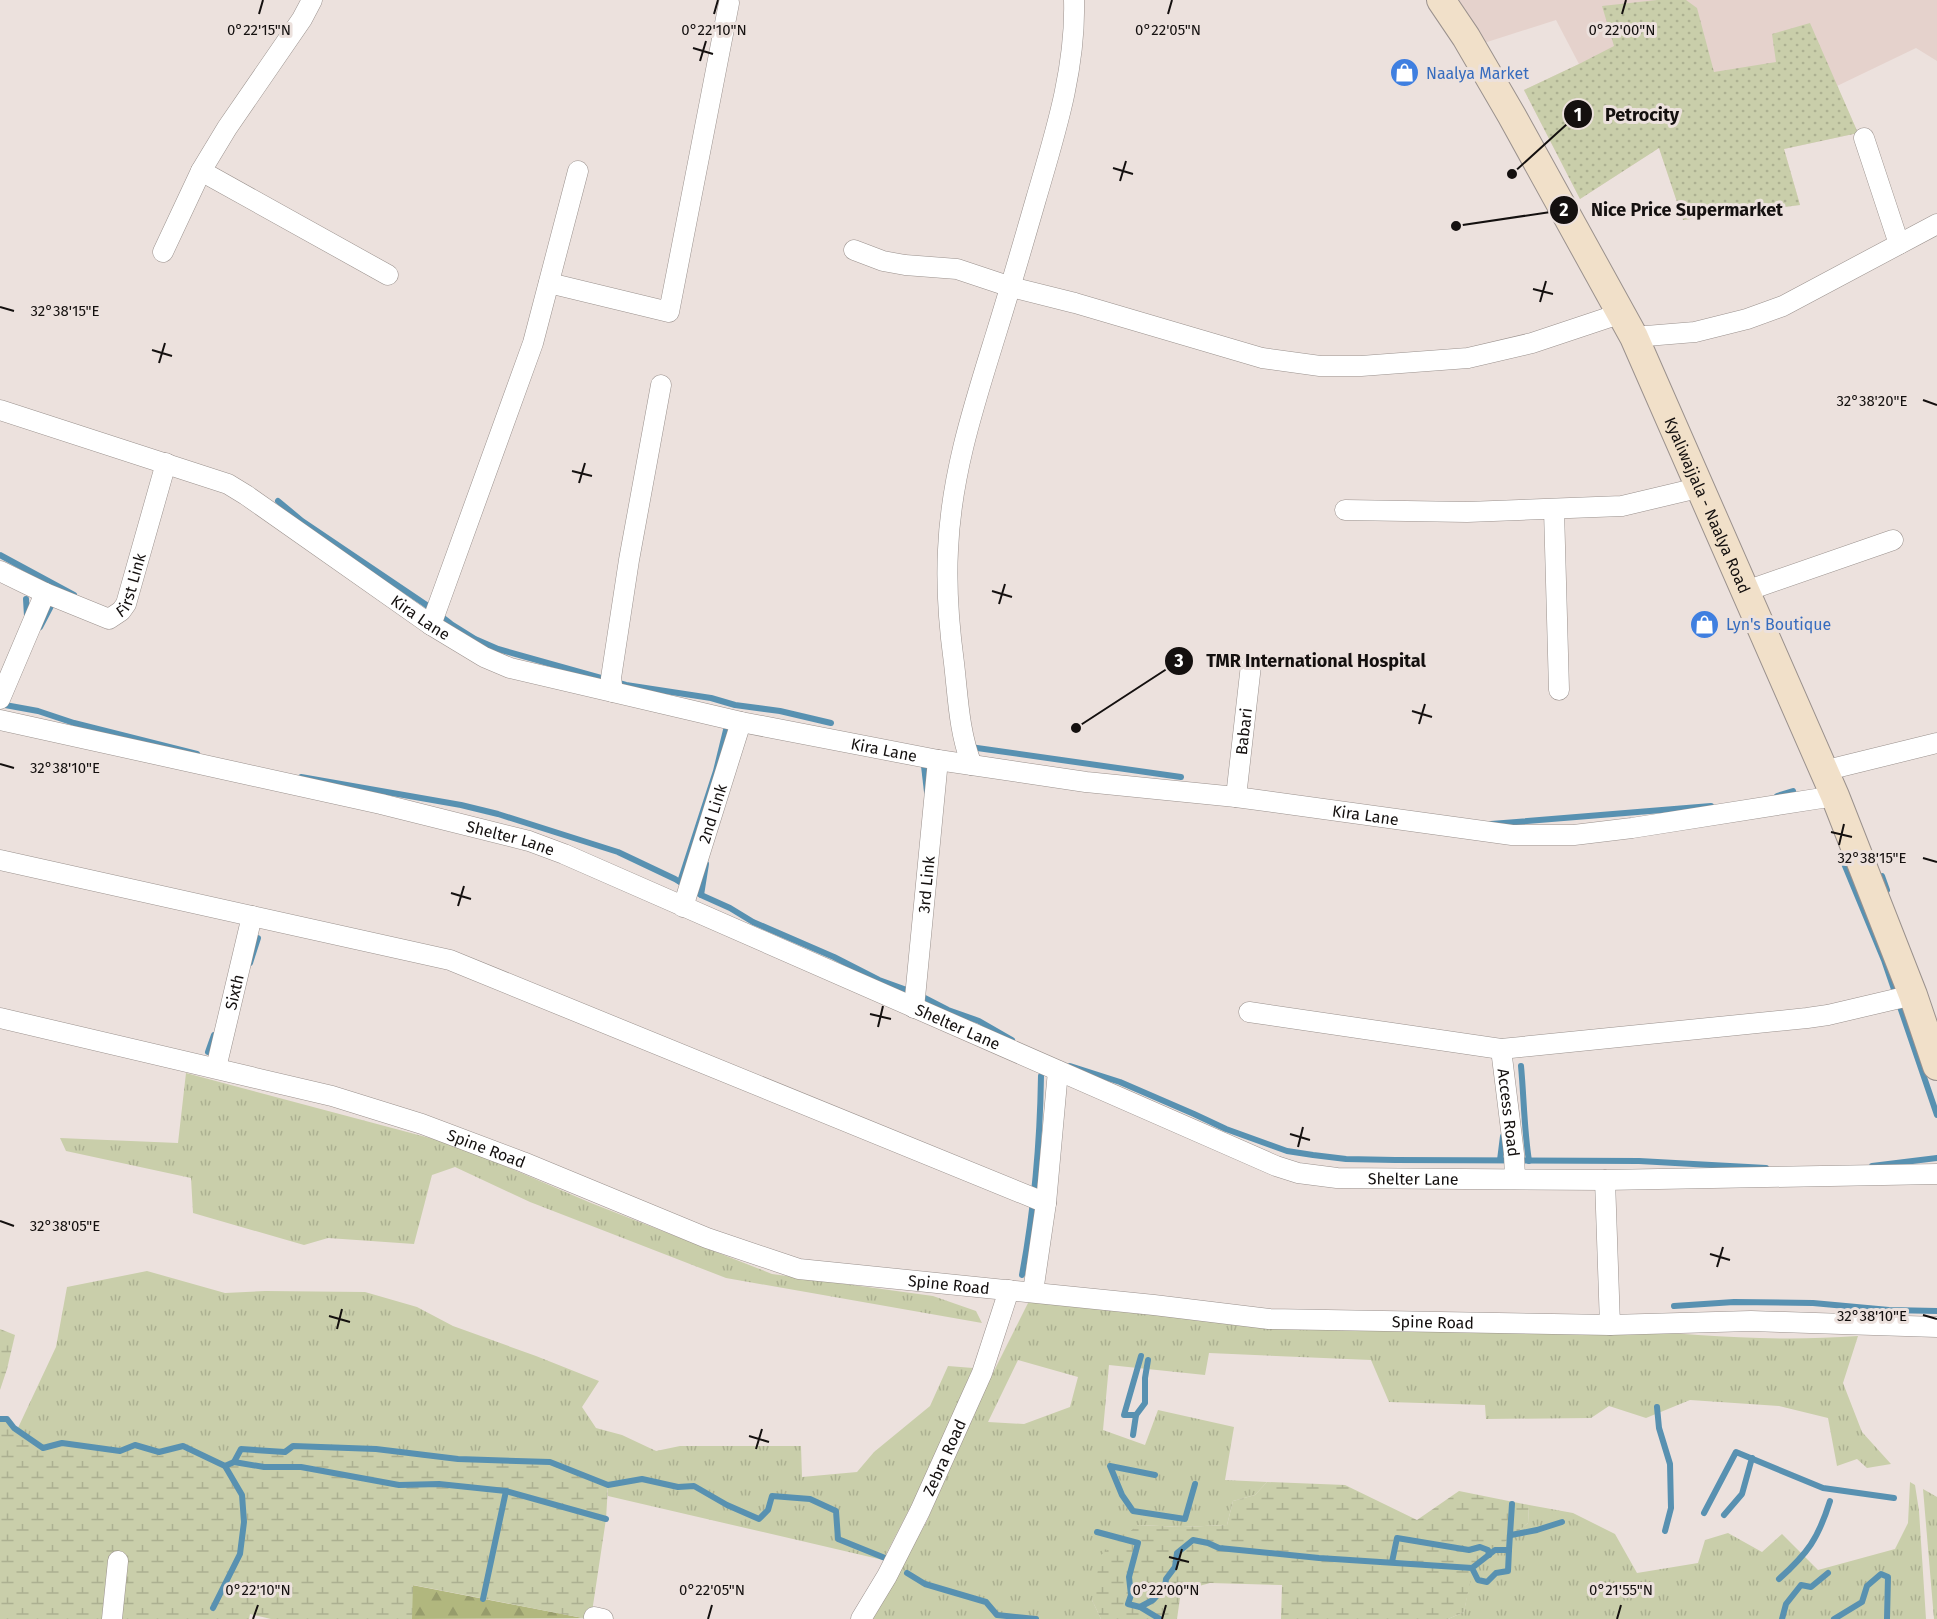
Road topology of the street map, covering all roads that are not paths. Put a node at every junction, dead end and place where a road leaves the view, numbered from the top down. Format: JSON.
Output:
{"nodes":[{"id":1,"x":312,"y":0,"type":"edge"},
{"id":2,"x":1074,"y":0,"type":"edge"},
{"id":3,"x":1441,"y":0,"type":"edge"},
{"id":4,"x":729,"y":3,"type":"dead end"},
{"id":5,"x":1864,"y":138,"type":"dead end"},
{"id":6,"x":201,"y":171,"type":"junction"},
{"id":7,"x":578,"y":171,"type":"dead end"},
{"id":8,"x":1937,"y":224,"type":"edge"},
{"id":9,"x":1899,"y":244,"type":"junction"},
{"id":10,"x":854,"y":250,"type":"dead end"},
{"id":11,"x":163,"y":252,"type":"dead end"},
{"id":12,"x":388,"y":275,"type":"dead end"},
{"id":13,"x":549,"y":283,"type":"junction"},
{"id":14,"x":1011,"y":288,"type":"junction"},
{"id":15,"x":1628,"y":325,"type":"junction"},
{"id":16,"x":661,"y":385,"type":"dead end"},
{"id":17,"x":0,"y":410,"type":"edge"},
{"id":18,"x":166,"y":463,"type":"junction"},
{"id":19,"x":1702,"y":487,"type":"junction"},
{"id":20,"x":1345,"y":510,"type":"dead end"},
{"id":21,"x":1554,"y":510,"type":"junction"},
{"id":22,"x":1893,"y":540,"type":"dead end"},
{"id":23,"x":0,"y":572,"type":"edge"},
{"id":24,"x":1746,"y":591,"type":"junction"},
{"id":25,"x":45,"y":593,"type":"junction"},
{"id":26,"x":434,"y":617,"type":"junction"},
{"id":27,"x":1251,"y":665,"type":"dead end"},
{"id":28,"x":612,"y":684,"type":"junction"},
{"id":29,"x":1559,"y":690,"type":"dead end"},
{"id":30,"x":0,"y":699,"type":"edge"},
{"id":31,"x":0,"y":720,"type":"edge"},
{"id":32,"x":741,"y":722,"type":"junction"},
{"id":33,"x":1937,"y":743,"type":"edge"},
{"id":34,"x":938,"y":760,"type":"junction"},
{"id":35,"x":972,"y":765,"type":"junction"},
{"id":36,"x":1829,"y":783,"type":"junction"},
{"id":37,"x":1236,"y":797,"type":"junction"},
{"id":38,"x":0,"y":860,"type":"edge"},
{"id":39,"x":688,"y":895,"type":"junction"},
{"id":40,"x":252,"y":916,"type":"junction"},
{"id":41,"x":1903,"y":997,"type":"junction"},
{"id":42,"x":914,"y":1008,"type":"junction"},
{"id":43,"x":1250,"y":1012,"type":"dead end"},
{"id":44,"x":0,"y":1018,"type":"edge"},
{"id":45,"x":1501,"y":1049,"type":"junction"},
{"id":46,"x":1937,"y":1066,"type":"edge"},
{"id":47,"x":216,"y":1068,"type":"junction"},
{"id":48,"x":1058,"y":1071,"type":"junction"},
{"id":49,"x":1515,"y":1167,"type":"junction"},
{"id":50,"x":1937,"y":1174,"type":"edge"},
{"id":51,"x":1605,"y":1180,"type":"junction"},
{"id":52,"x":1037,"y":1200,"type":"junction"},
{"id":53,"x":1009,"y":1290,"type":"junction"},
{"id":54,"x":1033,"y":1292,"type":"junction"},
{"id":55,"x":1610,"y":1325,"type":"junction"},
{"id":56,"x":1937,"y":1327,"type":"edge"},
{"id":57,"x":118,"y":1561,"type":"dead end"},
{"id":58,"x":112,"y":1619,"type":"edge"},
{"id":59,"x":861,"y":1619,"type":"edge"}],
"edges":[{"from":1,"to":6,"type":"street"},
{"from":2,"to":14,"type":"street"},
{"from":3,"to":15,"type":"main road","name":"Kyaliwajjala - Naalya Road"},
{"from":4,"to":13,"type":"street"},
{"from":5,"to":9,"type":"street"},
{"from":6,"to":11,"type":"street"},
{"from":6,"to":12,"type":"street"},
{"from":7,"to":13,"type":"street"},
{"from":8,"to":9,"type":"street"},
{"from":9,"to":15,"type":"street"},
{"from":10,"to":14,"type":"street"},
{"from":13,"to":26,"type":"street"},
{"from":14,"to":15,"type":"street"},
{"from":14,"to":35,"type":"street"},
{"from":15,"to":19,"type":"main road","name":"Kyaliwajjala - Naalya Road"},
{"from":16,"to":28,"type":"street"},
{"from":17,"to":18,"type":"street","name":"Kira Lane"},
{"from":18,"to":25,"type":"street","name":"First Link"},
{"from":18,"to":26,"type":"street","name":"Kira Lane"},
{"from":19,"to":21,"type":"street"},
{"from":19,"to":24,"type":"main road","name":"Kyaliwajjala - Naalya Road"},
{"from":20,"to":21,"type":"street"},
{"from":21,"to":29,"type":"street"},
{"from":22,"to":24,"type":"street"},
{"from":23,"to":25,"type":"street","name":"First Link"},
{"from":24,"to":36,"type":"main road","name":"Kyaliwajjala - Naalya Road"},
{"from":25,"to":30,"type":"street"},
{"from":26,"to":28,"type":"street","name":"Kira Lane"},
{"from":27,"to":37,"type":"street","name":"Babari"},
{"from":28,"to":32,"type":"street","name":"Kira Lane"},
{"from":31,"to":39,"type":"street","name":"Shelter Lane"},
{"from":32,"to":34,"type":"street","name":"Kira Lane"},
{"from":32,"to":39,"type":"street","name":"2nd Link"},
{"from":33,"to":36,"type":"street","name":"Kira Lane"},
{"from":34,"to":35,"type":"street","name":"Kira Lane"},
{"from":34,"to":42,"type":"street","name":"3rd Link"},
{"from":35,"to":37,"type":"street","name":"Kira Lane"},
{"from":36,"to":37,"type":"street","name":"Kira Lane"},
{"from":36,"to":41,"type":"main road","name":"Kyaliwajjala - Naalya Road"},
{"from":38,"to":40,"type":"street"},
{"from":39,"to":42,"type":"street","name":"Shelter Lane"},
{"from":40,"to":47,"type":"street","name":"Sixth"},
{"from":40,"to":52,"type":"street"},
{"from":41,"to":45,"type":"street"},
{"from":41,"to":46,"type":"main road","name":"Kyaliwajjala - Naalya Road"},
{"from":42,"to":48,"type":"street","name":"Shelter Lane"},
{"from":43,"to":45,"type":"street"},
{"from":44,"to":47,"type":"street","name":"Spine Road"},
{"from":45,"to":49,"type":"street","name":"Access Road"},
{"from":47,"to":53,"type":"street","name":"Spine Road"},
{"from":48,"to":49,"type":"street","name":"Shelter Lane"},
{"from":48,"to":52,"type":"street"},
{"from":49,"to":51,"type":"street","name":"Shelter Lane"},
{"from":50,"to":51,"type":"street","name":"Shelter Lane"},
{"from":51,"to":55,"type":"street"},
{"from":52,"to":54,"type":"street"},
{"from":53,"to":54,"type":"street","name":"Spine Road"},
{"from":53,"to":59,"type":"street","name":"Zebra Road"},
{"from":54,"to":55,"type":"street","name":"Spine Road"},
{"from":55,"to":56,"type":"street","name":"Spine Road"},
{"from":57,"to":58,"type":"street"}]}
